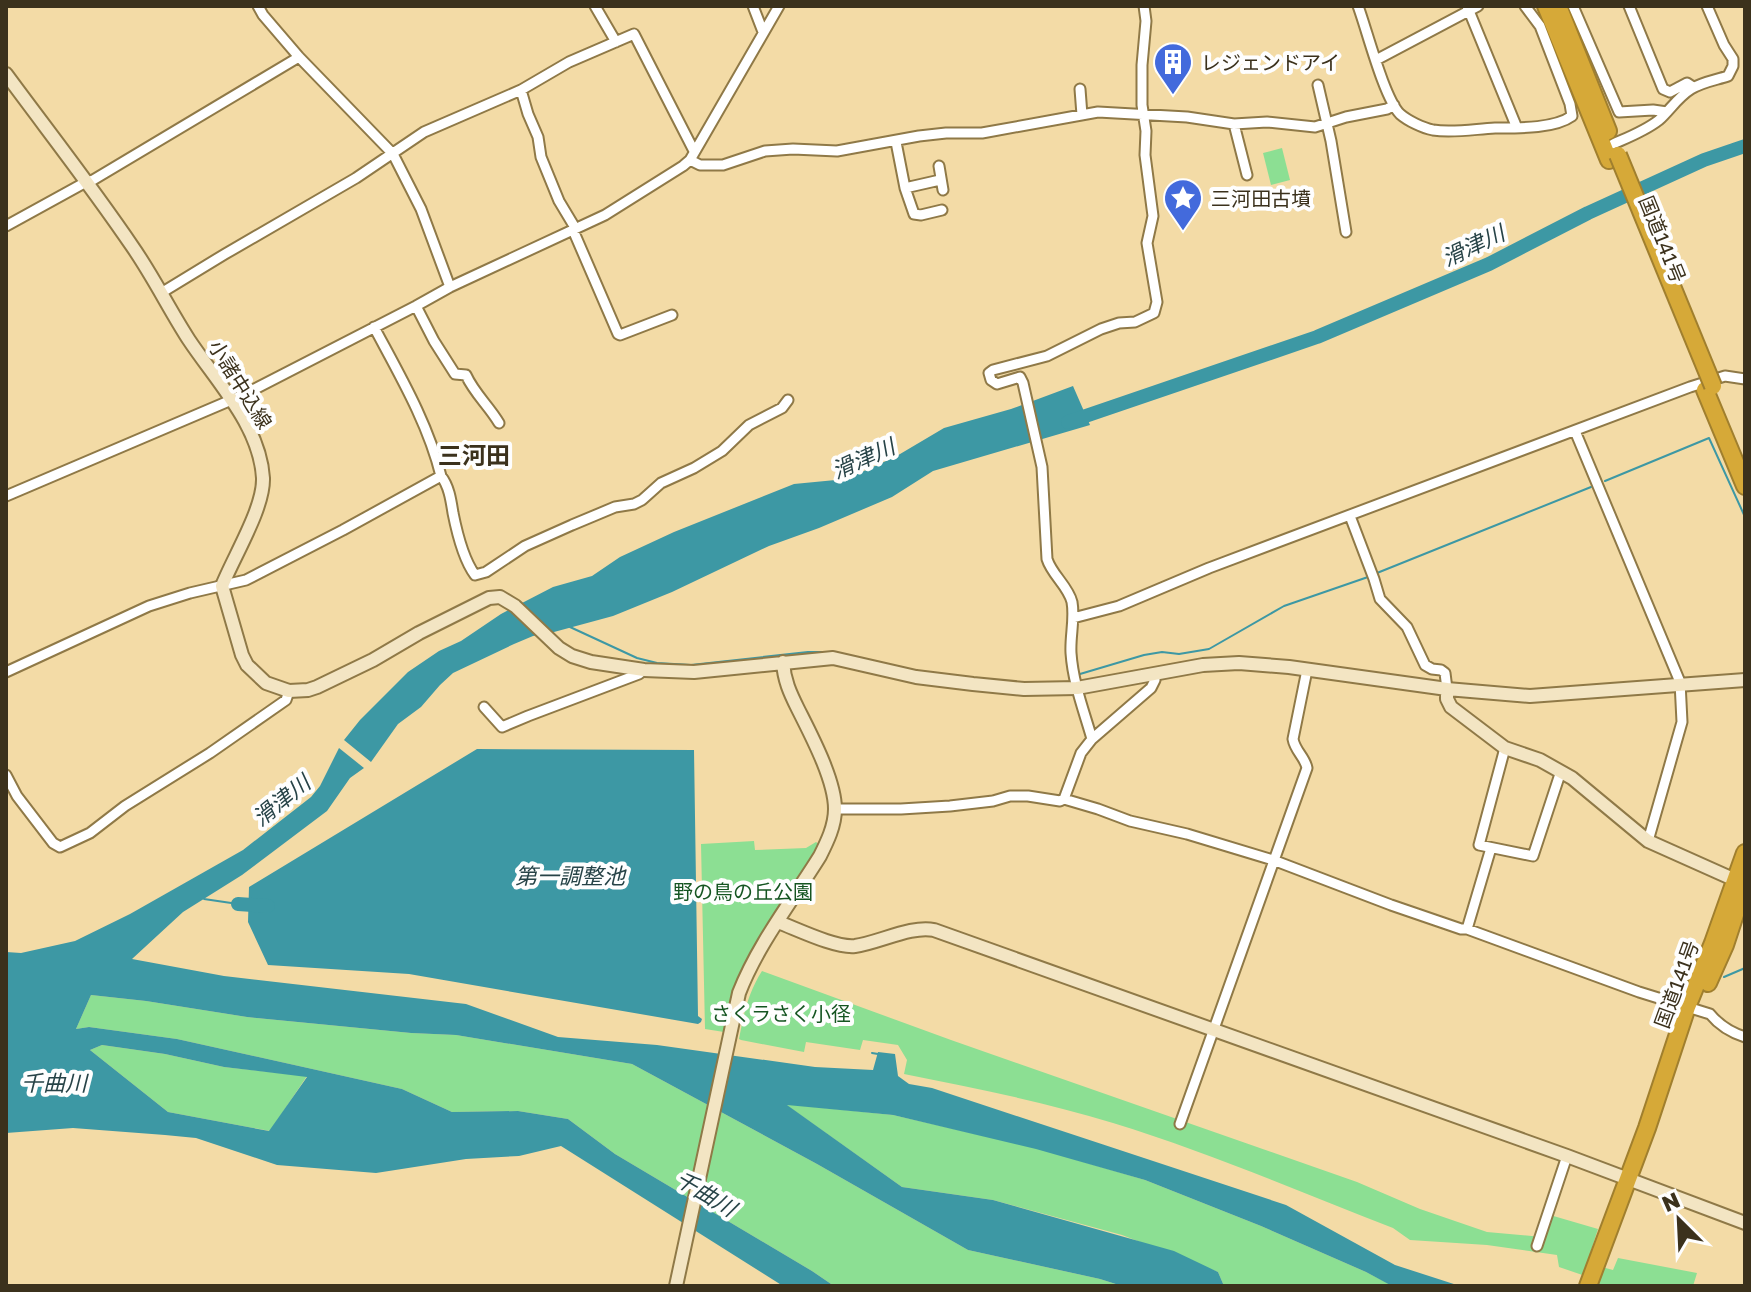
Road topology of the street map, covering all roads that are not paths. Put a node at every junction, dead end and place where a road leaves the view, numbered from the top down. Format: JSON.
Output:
{"nodes":[{"id":1,"x":258,"y":6,"type":"edge"},
{"id":2,"x":595,"y":6,"type":"edge"},
{"id":3,"x":753,"y":6,"type":"edge"},
{"id":4,"x":779,"y":6,"type":"edge"},
{"id":5,"x":1144,"y":6,"type":"edge"},
{"id":6,"x":1358,"y":6,"type":"edge"},
{"id":7,"x":1525,"y":6,"type":"edge"},
{"id":8,"x":1546,"y":6,"type":"edge"},
{"id":9,"x":1558,"y":6,"type":"edge"},
{"id":10,"x":1573,"y":6,"type":"edge"},
{"id":11,"x":1629,"y":6,"type":"edge"},
{"id":12,"x":1707,"y":6,"type":"edge"},
{"id":13,"x":1471,"y":8,"type":"edge"},
{"id":14,"x":763,"y":32,"type":"junction"},
{"id":15,"x":616,"y":42,"type":"junction"},
{"id":16,"x":299,"y":57,"type":"junction"},
{"id":17,"x":1376,"y":60,"type":"junction"},
{"id":18,"x":6,"y":74,"type":"edge"},
{"id":19,"x":1318,"y":85,"type":"dead end"},
{"id":20,"x":1693,"y":87,"type":"junction"},
{"id":21,"x":1080,"y":89,"type":"dead end"},
{"id":22,"x":521,"y":90,"type":"junction"},
{"id":23,"x":1394,"y":105,"type":"junction"},
{"id":24,"x":1667,"y":112,"type":"junction"},
{"id":25,"x":1144,"y":114,"type":"junction"},
{"id":26,"x":1082,"y":115,"type":"junction"},
{"id":27,"x":1234,"y":124,"type":"junction"},
{"id":28,"x":1328,"y":124,"type":"junction"},
{"id":29,"x":1517,"y":128,"type":"junction"},
{"id":30,"x":896,"y":142,"type":"junction"},
{"id":31,"x":1614,"y":153,"type":"junction"},
{"id":32,"x":393,"y":154,"type":"junction"},
{"id":33,"x":692,"y":156,"type":"junction"},
{"id":34,"x":939,"y":166,"type":"dead end"},
{"id":35,"x":1247,"y":175,"type":"dead end"},
{"id":36,"x":86,"y":182,"type":"junction"},
{"id":37,"x":905,"y":188,"type":"junction"},
{"id":38,"x":942,"y":210,"type":"dead end"},
{"id":39,"x":6,"y":226,"type":"edge"},
{"id":40,"x":573,"y":230,"type":"junction"},
{"id":41,"x":1346,"y":232,"type":"dead end"},
{"id":42,"x":450,"y":287,"type":"junction"},
{"id":43,"x":161,"y":293,"type":"junction"},
{"id":44,"x":416,"y":306,"type":"junction"},
{"id":45,"x":672,"y":315,"type":"dead end"},
{"id":46,"x":374,"y":327,"type":"junction"},
{"id":47,"x":1745,"y":379,"type":"edge"},
{"id":48,"x":1709,"y":388,"type":"junction"},
{"id":49,"x":231,"y":400,"type":"junction"},
{"id":50,"x":788,"y":400,"type":"dead end"},
{"id":51,"x":499,"y":423,"type":"dead end"},
{"id":52,"x":1575,"y":431,"type":"junction"},
{"id":53,"x":1745,"y":461,"type":"edge"},
{"id":54,"x":441,"y":476,"type":"junction"},
{"id":55,"x":1745,"y":486,"type":"edge"},
{"id":56,"x":6,"y":496,"type":"edge"},
{"id":57,"x":1350,"y":516,"type":"junction"},
{"id":58,"x":222,"y":586,"type":"junction"},
{"id":59,"x":1073,"y":618,"type":"junction"},
{"id":60,"x":783,"y":662,"type":"junction"},
{"id":61,"x":644,"y":670,"type":"junction"},
{"id":62,"x":1307,"y":670,"type":"junction"},
{"id":63,"x":6,"y":672,"type":"edge"},
{"id":64,"x":1154,"y":674,"type":"junction"},
{"id":65,"x":1745,"y":680,"type":"edge"},
{"id":66,"x":1680,"y":685,"type":"junction"},
{"id":67,"x":1077,"y":688,"type":"junction"},
{"id":68,"x":1447,"y":689,"type":"junction"},
{"id":69,"x":289,"y":691,"type":"junction"},
{"id":70,"x":484,"y":707,"type":"dead end"},
{"id":71,"x":1092,"y":739,"type":"junction"},
{"id":72,"x":1505,"y":748,"type":"junction"},
{"id":73,"x":1561,"y":771,"type":"junction"},
{"id":74,"x":6,"y":775,"type":"edge"},
{"id":75,"x":1064,"y":799,"type":"junction"},
{"id":76,"x":835,"y":809,"type":"junction"},
{"id":77,"x":1648,"y":841,"type":"junction"},
{"id":78,"x":1491,"y":848,"type":"junction"},
{"id":79,"x":1744,"y":856,"type":"edge"},
{"id":80,"x":1273,"y":860,"type":"junction"},
{"id":81,"x":1742,"y":883,"type":"edge"},
{"id":82,"x":778,"y":922,"type":"junction"},
{"id":83,"x":1467,"y":929,"type":"junction"},
{"id":84,"x":1692,"y":1008,"type":"junction"},
{"id":85,"x":1212,"y":1030,"type":"junction"},
{"id":86,"x":1745,"y":1037,"type":"edge"},
{"id":87,"x":1180,"y":1124,"type":"dead end"},
{"id":88,"x":1567,"y":1156,"type":"junction"},
{"id":89,"x":1627,"y":1179,"type":"junction"},
{"id":90,"x":1745,"y":1223,"type":"edge"},
{"id":91,"x":1537,"y":1246,"type":"dead end"},
{"id":92,"x":676,"y":1286,"type":"edge"},
{"id":93,"x":1588,"y":1286,"type":"edge"}],
"edges":[{"from":1,"to":16,"type":"street"},
{"from":2,"to":15,"type":"street"},
{"from":3,"to":14,"type":"street"},
{"from":4,"to":14,"type":"street"},
{"from":5,"to":25,"type":"street"},
{"from":6,"to":17,"type":"street"},
{"from":7,"to":29,"type":"street"},
{"from":8,"to":31,"type":"highway","name":"国道141号"},
{"from":9,"to":31,"type":"highway","name":"国道141号"},
{"from":10,"to":24,"type":"street"},
{"from":11,"to":20,"type":"street"},
{"from":12,"to":20,"type":"street"},
{"from":13,"to":17,"type":"street"},
{"from":13,"to":29,"type":"street"},
{"from":14,"to":33,"type":"street"},
{"from":15,"to":22,"type":"street"},
{"from":15,"to":33,"type":"street"},
{"from":16,"to":32,"type":"street"},
{"from":16,"to":36,"type":"street"},
{"from":17,"to":23,"type":"street"},
{"from":18,"to":36,"type":"main road","name":"小諸中込線"},
{"from":19,"to":28,"type":"street"},
{"from":20,"to":24,"type":"street"},
{"from":21,"to":26,"type":"street"},
{"from":22,"to":32,"type":"street"},
{"from":22,"to":40,"type":"street"},
{"from":23,"to":28,"type":"street"},
{"from":23,"to":29,"type":"street"},
{"from":24,"to":31,"type":"street"},
{"from":25,"to":26,"type":"street"},
{"from":25,"to":27,"type":"street"},
{"from":25,"to":59,"type":"street"},
{"from":26,"to":30,"type":"street"},
{"from":27,"to":28,"type":"street"},
{"from":27,"to":35,"type":"street"},
{"from":28,"to":41,"type":"street"},
{"from":30,"to":33,"type":"street"},
{"from":30,"to":37,"type":"street"},
{"from":31,"to":48,"type":"highway","name":"国道141号","bridge":true},
{"from":32,"to":42,"type":"street"},
{"from":32,"to":43,"type":"street"},
{"from":33,"to":40,"type":"street"},
{"from":34,"to":37,"type":"street"},
{"from":36,"to":39,"type":"street"},
{"from":36,"to":43,"type":"main road","name":"小諸中込線"},
{"from":37,"to":38,"type":"street"},
{"from":40,"to":42,"type":"street"},
{"from":40,"to":45,"type":"street"},
{"from":42,"to":44,"type":"street"},
{"from":43,"to":49,"type":"main road","name":"小諸中込線"},
{"from":44,"to":46,"type":"street"},
{"from":44,"to":51,"type":"street"},
{"from":46,"to":49,"type":"street"},
{"from":46,"to":54,"type":"street"},
{"from":47,"to":52,"type":"street"},
{"from":48,"to":53,"type":"highway","name":"国道141号"},
{"from":48,"to":55,"type":"highway","name":"国道141号"},
{"from":49,"to":56,"type":"street"},
{"from":49,"to":58,"type":"main road","name":"小諸中込線"},
{"from":50,"to":54,"type":"street"},
{"from":52,"to":57,"type":"street"},
{"from":52,"to":66,"type":"street"},
{"from":54,"to":58,"type":"street"},
{"from":57,"to":59,"type":"street"},
{"from":57,"to":68,"type":"street"},
{"from":58,"to":63,"type":"street"},
{"from":58,"to":69,"type":"main road"},
{"from":59,"to":67,"type":"street"},
{"from":60,"to":61,"type":"main road"},
{"from":60,"to":67,"type":"main road"},
{"from":60,"to":76,"type":"main road"},
{"from":61,"to":69,"type":"main road"},
{"from":61,"to":70,"type":"street"},
{"from":62,"to":64,"type":"main road"},
{"from":62,"to":68,"type":"main road"},
{"from":62,"to":80,"type":"street"},
{"from":64,"to":67,"type":"main road"},
{"from":64,"to":71,"type":"street"},
{"from":65,"to":66,"type":"main road"},
{"from":66,"to":68,"type":"main road"},
{"from":66,"to":77,"type":"street"},
{"from":67,"to":71,"type":"street"},
{"from":68,"to":72,"type":"main road"},
{"from":69,"to":74,"type":"street"},
{"from":71,"to":75,"type":"street"},
{"from":72,"to":73,"type":"main road"},
{"from":72,"to":78,"type":"street"},
{"from":73,"to":77,"type":"main road"},
{"from":73,"to":78,"type":"street"},
{"from":75,"to":76,"type":"street"},
{"from":75,"to":80,"type":"street"},
{"from":76,"to":82,"type":"main road"},
{"from":77,"to":81,"type":"main road"},
{"from":78,"to":83,"type":"street"},
{"from":79,"to":81,"type":"highway","name":"国道141号"},
{"from":80,"to":83,"type":"street"},
{"from":80,"to":85,"type":"street"},
{"from":81,"to":84,"type":"highway","name":"国道141号"},
{"from":82,"to":85,"type":"main road"},
{"from":82,"to":92,"type":"main road"},
{"from":83,"to":84,"type":"street"},
{"from":84,"to":86,"type":"street"},
{"from":84,"to":89,"type":"highway","name":"国道141号"},
{"from":85,"to":87,"type":"street"},
{"from":85,"to":88,"type":"main road"},
{"from":88,"to":89,"type":"main road"},
{"from":88,"to":91,"type":"street"},
{"from":89,"to":90,"type":"main road"},
{"from":89,"to":93,"type":"highway","name":"国道141号"}]}
